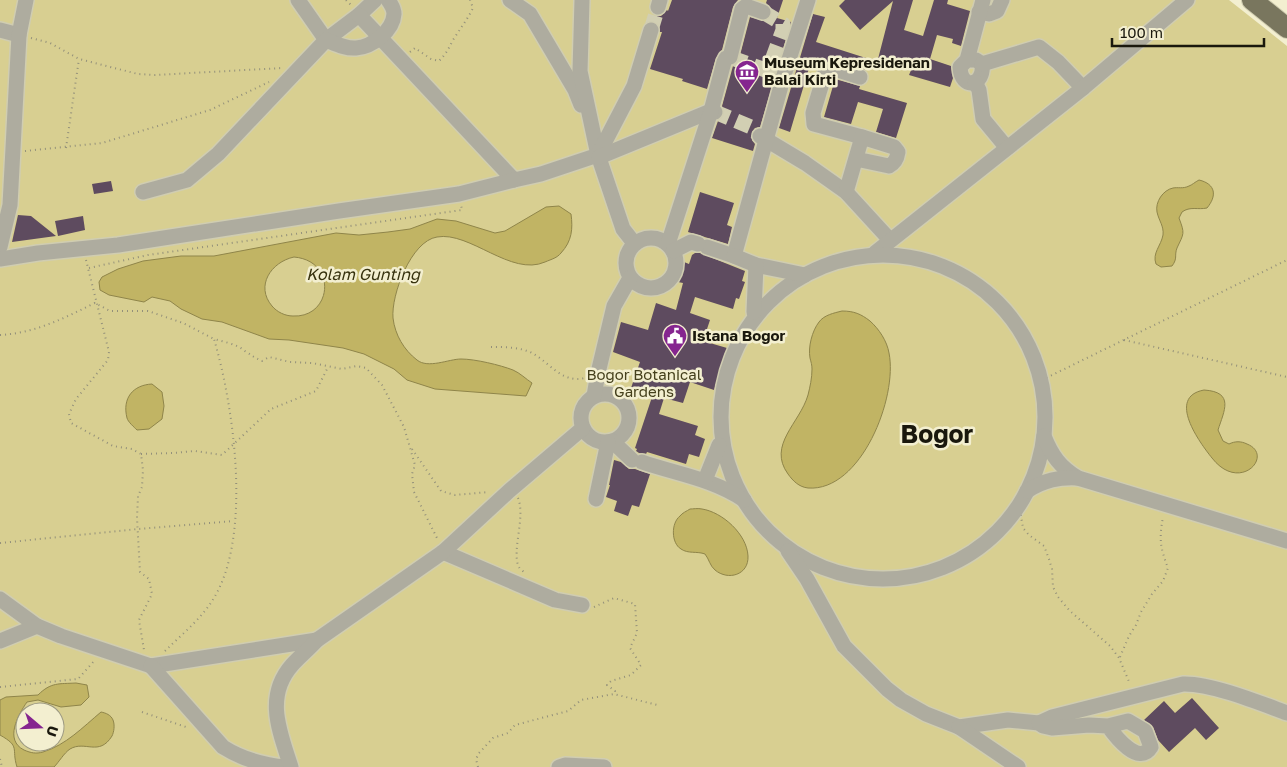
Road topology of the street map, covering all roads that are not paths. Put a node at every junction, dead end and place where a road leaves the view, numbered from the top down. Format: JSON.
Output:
{"nodes":[{"id":1,"x":26,"y":0,"type":"edge"},
{"id":2,"x":298,"y":0,"type":"edge"},
{"id":3,"x":375,"y":0,"type":"edge"},
{"id":4,"x":388,"y":0,"type":"edge"},
{"id":5,"x":510,"y":0,"type":"edge"},
{"id":6,"x":582,"y":0,"type":"edge"},
{"id":7,"x":808,"y":0,"type":"edge"},
{"id":8,"x":1002,"y":0,"type":"edge"},
{"id":9,"x":1187,"y":0,"type":"edge"},
{"id":10,"x":1252,"y":0,"type":"edge"},
{"id":11,"x":981,"y":6,"type":"edge"},
{"id":12,"x":763,"y":7,"type":"edge"},
{"id":13,"x":359,"y":15,"type":"junction"},
{"id":14,"x":1287,"y":28,"type":"edge"},
{"id":15,"x":0,"y":30,"type":"edge"},
{"id":16,"x":651,"y":30,"type":"tunnel mouth"},
{"id":17,"x":19,"y":35,"type":"junction"},
{"id":18,"x":380,"y":37,"type":"junction"},
{"id":19,"x":326,"y":40,"type":"junction"},
{"id":20,"x":967,"y":60,"type":"junction"},
{"id":21,"x":982,"y":64,"type":"junction"},
{"id":22,"x":860,"y":77,"type":"dead end"},
{"id":23,"x":975,"y":82,"type":"junction"},
{"id":24,"x":1083,"y":88,"type":"junction"},
{"id":25,"x":713,"y":112,"type":"junction"},
{"id":26,"x":594,"y":136,"type":"junction"},
{"id":27,"x":763,"y":137,"type":"junction"},
{"id":28,"x":862,"y":137,"type":"junction"},
{"id":29,"x":1006,"y":148,"type":"junction"},
{"id":30,"x":598,"y":156,"type":"junction"},
{"id":31,"x":8,"y":160,"type":"edge"},
{"id":32,"x":856,"y":160,"type":"junction"},
{"id":33,"x":514,"y":180,"type":"junction"},
{"id":34,"x":143,"y":192,"type":"dead end"},
{"id":35,"x":846,"y":192,"type":"junction"},
{"id":36,"x":890,"y":240,"type":"junction"},
{"id":37,"x":634,"y":243,"type":"junction"},
{"id":38,"x":0,"y":247,"type":"edge"},
{"id":39,"x":670,"y":248,"type":"junction"},
{"id":40,"x":875,"y":253,"type":"junction"},
{"id":41,"x":734,"y":256,"type":"junction"},
{"id":42,"x":0,"y":259,"type":"edge"},
{"id":43,"x":756,"y":264,"type":"junction"},
{"id":44,"x":805,"y":275,"type":"junction"},
{"id":45,"x":630,"y":278,"type":"junction"},
{"id":46,"x":754,"y":312,"type":"junction"},
{"id":47,"x":594,"y":396,"type":"junction"},
{"id":48,"x":583,"y":428,"type":"junction"},
{"id":49,"x":1044,"y":435,"type":"junction"},
{"id":50,"x":610,"y":442,"type":"junction"},
{"id":51,"x":719,"y":445,"type":"junction"},
{"id":52,"x":1078,"y":478,"type":"junction"},
{"id":53,"x":705,"y":480,"type":"junction"},
{"id":54,"x":1027,"y":491,"type":"junction"},
{"id":55,"x":596,"y":499,"type":"dead end"},
{"id":56,"x":749,"y":504,"type":"junction"},
{"id":57,"x":1287,"y":541,"type":"edge"},
{"id":58,"x":786,"y":548,"type":"junction"},
{"id":59,"x":443,"y":552,"type":"junction"},
{"id":60,"x":820,"y":565,"type":"junction"},
{"id":61,"x":807,"y":579,"type":"junction"},
{"id":62,"x":0,"y":599,"type":"edge"},
{"id":63,"x":582,"y":605,"type":"road end"},
{"id":64,"x":37,"y":626,"type":"junction"},
{"id":65,"x":317,"y":640,"type":"junction"},
{"id":66,"x":0,"y":641,"type":"edge"},
{"id":67,"x":151,"y":666,"type":"junction"},
{"id":68,"x":1287,"y":713,"type":"edge"},
{"id":69,"x":1038,"y":723,"type":"junction"},
{"id":70,"x":1108,"y":726,"type":"dead end"},
{"id":71,"x":959,"y":727,"type":"junction"},
{"id":72,"x":286,"y":767,"type":"edge"},
{"id":73,"x":291,"y":767,"type":"edge"},
{"id":74,"x":559,"y":767,"type":"edge"},
{"id":75,"x":604,"y":767,"type":"edge"},
{"id":76,"x":1018,"y":767,"type":"edge"}],
"edges":[{"from":1,"to":17,"type":"lane"},
{"from":2,"to":19,"type":"lane"},
{"from":3,"to":13,"type":"lane"},
{"from":4,"to":18,"type":"lane"},
{"from":5,"to":26,"type":"lane"},
{"from":6,"to":26,"type":"lane"},
{"from":7,"to":27,"type":"lane"},
{"from":8,"to":11,"type":"lane"},
{"from":9,"to":24,"type":"lane"},
{"from":10,"to":14,"type":"main road"},
{"from":11,"to":20,"type":"lane"},
{"from":12,"to":25,"type":"lane"},
{"from":13,"to":18,"type":"lane"},
{"from":13,"to":19,"type":"lane"},
{"from":15,"to":17,"type":"lane"},
{"from":16,"to":30,"type":"lane"},
{"from":17,"to":31,"type":"lane"},
{"from":18,"to":19,"type":"lane"},
{"from":18,"to":33,"type":"lane"},
{"from":19,"to":34,"type":"lane"},
{"from":20,"to":21,"type":"lane"},
{"from":20,"to":23,"type":"lane"},
{"from":21,"to":23,"type":"lane"},
{"from":21,"to":24,"type":"lane"},
{"from":22,"to":28,"type":"lane"},
{"from":23,"to":29,"type":"lane"},
{"from":24,"to":29,"type":"lane"},
{"from":25,"to":30,"type":"lane"},
{"from":25,"to":39,"type":"lane"},
{"from":26,"to":30,"type":"lane"},
{"from":27,"to":35,"type":"lane"},
{"from":27,"to":41,"type":"lane"},
{"from":28,"to":32,"type":"lane"},
{"from":28,"to":32,"type":"lane"},
{"from":29,"to":36,"type":"lane"},
{"from":30,"to":33,"type":"lane"},
{"from":30,"to":37,"type":"lane"},
{"from":31,"to":38,"type":"lane"},
{"from":32,"to":35,"type":"lane"},
{"from":33,"to":42,"type":"lane"},
{"from":35,"to":36,"type":"lane"},
{"from":36,"to":40,"type":"lane"},
{"from":37,"to":39,"type":"lane"},
{"from":37,"to":45,"type":"lane"},
{"from":39,"to":41,"type":"lane"},
{"from":39,"to":45,"type":"lane"},
{"from":40,"to":44,"type":"lane"},
{"from":40,"to":49,"type":"lane"},
{"from":41,"to":43,"type":"lane"},
{"from":43,"to":44,"type":"lane"},
{"from":43,"to":46,"type":"lane"},
{"from":44,"to":46,"type":"lane"},
{"from":45,"to":47,"type":"lane"},
{"from":46,"to":51,"type":"lane"},
{"from":47,"to":48,"type":"lane"},
{"from":47,"to":50,"type":"lane"},
{"from":48,"to":50,"type":"lane"},
{"from":48,"to":59,"type":"lane"},
{"from":49,"to":52,"type":"lane"},
{"from":49,"to":54,"type":"lane"},
{"from":50,"to":53,"type":"lane"},
{"from":50,"to":55,"type":"lane"},
{"from":51,"to":53,"type":"lane"},
{"from":51,"to":56,"type":"lane"},
{"from":52,"to":54,"type":"lane"},
{"from":52,"to":57,"type":"lane"},
{"from":53,"to":56,"type":"lane"},
{"from":54,"to":60,"type":"lane"},
{"from":56,"to":58,"type":"lane"},
{"from":58,"to":60,"type":"lane"},
{"from":58,"to":61,"type":"lane"},
{"from":59,"to":63,"type":"lane"},
{"from":59,"to":65,"type":"lane"},
{"from":60,"to":61,"type":"lane"},
{"from":61,"to":71,"type":"lane"},
{"from":62,"to":64,"type":"lane"},
{"from":64,"to":66,"type":"lane"},
{"from":64,"to":67,"type":"lane"},
{"from":65,"to":67,"type":"lane"},
{"from":65,"to":73,"type":"lane"},
{"from":67,"to":72,"type":"lane"},
{"from":68,"to":69,"type":"lane"},
{"from":69,"to":70,"type":"lane"},
{"from":69,"to":71,"type":"lane"},
{"from":71,"to":76,"type":"lane"},
{"from":74,"to":75,"type":"lane"}]}
